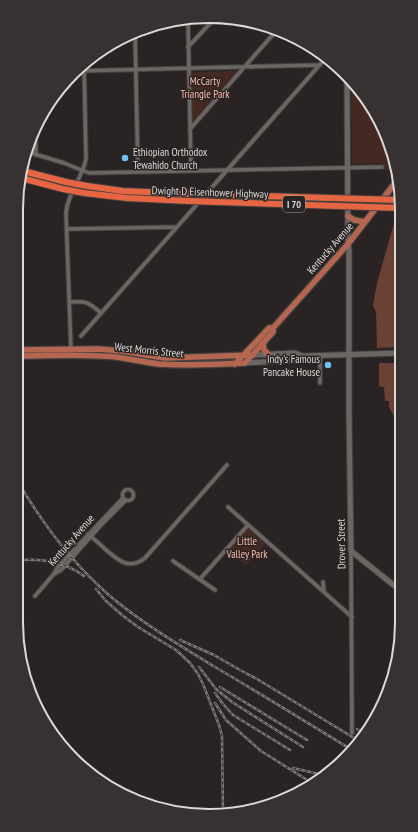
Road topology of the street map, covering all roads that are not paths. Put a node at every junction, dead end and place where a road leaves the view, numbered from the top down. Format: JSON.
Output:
{"nodes":[{"id":1,"x":210,"y":23,"type":"edge"},
{"id":2,"x":188,"y":24,"type":"edge"},
{"id":3,"x":273,"y":34,"type":"edge"},
{"id":4,"x":135,"y":38,"type":"edge"},
{"id":5,"x":188,"y":47,"type":"junction"},
{"id":6,"x":323,"y":62,"type":"edge"},
{"id":7,"x":320,"y":65,"type":"junction"},
{"id":8,"x":244,"y":67,"type":"junction"},
{"id":9,"x":189,"y":69,"type":"junction"},
{"id":10,"x":136,"y":70,"type":"junction"},
{"id":11,"x":84,"y":71,"type":"joint"},
{"id":12,"x":347,"y":84,"type":"edge"},
{"id":13,"x":190,"y":128,"type":"junction"},
{"id":14,"x":36,"y":141,"type":"edge"},
{"id":15,"x":32,"y":153,"type":"edge"},
{"id":16,"x":36,"y":155,"type":"junction"},
{"id":17,"x":347,"y":167,"type":"junction"},
{"id":18,"x":382,"y":167,"type":"dead end"},
{"id":19,"x":227,"y":170,"type":"junction"},
{"id":20,"x":82,"y":171,"type":"junction"},
{"id":21,"x":191,"y":171,"type":"junction"},
{"id":22,"x":27,"y":172,"type":"edge"},
{"id":23,"x":138,"y":172,"type":"junction"},
{"id":24,"x":26,"y":179,"type":"edge"},
{"id":25,"x":393,"y":186,"type":"edge"},
{"id":26,"x":395,"y":200,"type":"edge"},
{"id":27,"x":395,"y":208,"type":"edge"},
{"id":28,"x":348,"y":216,"type":"junction"},
{"id":29,"x":365,"y":222,"type":"junction"},
{"id":30,"x":177,"y":227,"type":"junction"},
{"id":31,"x":67,"y":229,"type":"junction"},
{"id":32,"x":348,"y":244,"type":"junction"},
{"id":33,"x":69,"y":302,"type":"junction"},
{"id":34,"x":101,"y":313,"type":"junction"},
{"id":35,"x":273,"y":328,"type":"junction"},
{"id":36,"x":80,"y":336,"type":"dead end"},
{"id":37,"x":263,"y":344,"type":"junction"},
{"id":38,"x":23,"y":350,"type":"edge"},
{"id":39,"x":71,"y":352,"type":"junction"},
{"id":40,"x":138,"y":354,"type":"junction"},
{"id":41,"x":268,"y":354,"type":"junction"},
{"id":42,"x":395,"y":354,"type":"edge"},
{"id":43,"x":23,"y":355,"type":"edge"},
{"id":44,"x":243,"y":355,"type":"junction"},
{"id":45,"x":253,"y":355,"type":"junction"},
{"id":46,"x":349,"y":355,"type":"junction"},
{"id":47,"x":109,"y":356,"type":"junction"},
{"id":48,"x":303,"y":356,"type":"junction"},
{"id":49,"x":320,"y":356,"type":"junction"},
{"id":50,"x":178,"y":358,"type":"junction"},
{"id":51,"x":143,"y":361,"type":"junction"},
{"id":52,"x":245,"y":363,"type":"junction"},
{"id":53,"x":234,"y":364,"type":"junction"},
{"id":54,"x":320,"y":382,"type":"dead end"},
{"id":55,"x":227,"y":465,"type":"dead end"},
{"id":56,"x":125,"y":499,"type":"dead end"},
{"id":57,"x":228,"y":507,"type":"dead end"},
{"id":58,"x":248,"y":525,"type":"junction"},
{"id":59,"x":90,"y":535,"type":"junction"},
{"id":60,"x":351,"y":551,"type":"junction"},
{"id":61,"x":173,"y":561,"type":"dead end"},
{"id":62,"x":200,"y":579,"type":"junction"},
{"id":63,"x":323,"y":582,"type":"dead end"},
{"id":64,"x":395,"y":586,"type":"edge"},
{"id":65,"x":215,"y":590,"type":"dead end"},
{"id":66,"x":324,"y":592,"type":"junction"},
{"id":67,"x":35,"y":596,"type":"dead end"},
{"id":68,"x":352,"y":617,"type":"junction"},
{"id":69,"x":352,"y":733,"type":"dead end"}],
"edges":[{"from":1,"to":5,"type":"street"},
{"from":2,"to":5,"type":"street"},
{"from":3,"to":8,"type":"street"},
{"from":4,"to":10,"type":"street"},
{"from":5,"to":9,"type":"street"},
{"from":6,"to":7,"type":"street"},
{"from":7,"to":8,"type":"street"},
{"from":7,"to":19,"type":"street"},
{"from":8,"to":9,"type":"street"},
{"from":8,"to":13,"type":"street"},
{"from":9,"to":10,"type":"street"},
{"from":9,"to":13,"type":"street"},
{"from":10,"to":11,"type":"street"},
{"from":10,"to":23,"type":"street"},
{"from":11,"to":20,"type":"street"},
{"from":12,"to":17,"type":"street","name":"Drover Street"},
{"from":13,"to":21,"type":"street"},
{"from":14,"to":16,"type":"street"},
{"from":15,"to":16,"type":"street"},
{"from":16,"to":20,"type":"street"},
{"from":17,"to":18,"type":"street"},
{"from":17,"to":19,"type":"street"},
{"from":17,"to":28,"type":"street","name":"Drover Street"},
{"from":19,"to":21,"type":"street"},
{"from":19,"to":30,"type":"street"},
{"from":20,"to":23,"type":"street"},
{"from":20,"to":31,"type":"street"},
{"from":21,"to":23,"type":"street"},
{"from":22,"to":26,"type":"highway","name":"Dwight D Eisenhower Highway","number":"I 70","bridge":true},
{"from":24,"to":27,"type":"highway","name":"Dwight D Eisenhower Highway","number":"I 70","bridge":true},
{"from":25,"to":29,"type":"main road","name":"Kentucky Avenue"},
{"from":28,"to":29,"type":"main road"},
{"from":28,"to":32,"type":"street","name":"Drover Street"},
{"from":29,"to":32,"type":"main road","name":"Kentucky Avenue"},
{"from":30,"to":31,"type":"street"},
{"from":30,"to":34,"type":"street"},
{"from":31,"to":33,"type":"street"},
{"from":32,"to":35,"type":"main road","name":"Kentucky Avenue"},
{"from":32,"to":46,"type":"street","name":"Drover Street"},
{"from":33,"to":34,"type":"street"},
{"from":33,"to":39,"type":"street"},
{"from":34,"to":36,"type":"street"},
{"from":35,"to":37,"type":"main road","name":"Kentucky Avenue"},
{"from":35,"to":44,"type":"main road","name":"Kentucky Avenue"},
{"from":37,"to":41,"type":"main road"},
{"from":37,"to":45,"type":"main road","name":"Kentucky Avenue"},
{"from":38,"to":39,"type":"main road","name":"West Morris Street"},
{"from":39,"to":40,"type":"main road","name":"West Morris Street"},
{"from":39,"to":43,"type":"main road","name":"West Morris Street"},
{"from":39,"to":47,"type":"main road","name":"West Morris Street"},
{"from":40,"to":47,"type":"main road"},
{"from":40,"to":50,"type":"main road","name":"West Morris Street"},
{"from":41,"to":45,"type":"street","name":"West Morris Street"},
{"from":41,"to":48,"type":"street","name":"West Morris Street"},
{"from":42,"to":46,"type":"street","name":"West Morris Street"},
{"from":44,"to":45,"type":"main road","name":"West Morris Street"},
{"from":44,"to":50,"type":"main road","name":"West Morris Street"},
{"from":44,"to":53,"type":"main road","name":"Kentucky Avenue"},
{"from":45,"to":52,"type":"main road","name":"Kentucky Avenue"},
{"from":46,"to":49,"type":"street","name":"West Morris Street"},
{"from":46,"to":60,"type":"street","name":"Drover Street"},
{"from":47,"to":51,"type":"main road","name":"West Morris Street"},
{"from":48,"to":49,"type":"street","name":"West Morris Street"},
{"from":48,"to":52,"type":"street","name":"West Morris Street"},
{"from":49,"to":54,"type":"street"},
{"from":50,"to":51,"type":"main road"},
{"from":51,"to":53,"type":"main road","name":"West Morris Street"},
{"from":52,"to":53,"type":"main road","name":"West Morris Street"},
{"from":55,"to":59,"type":"street"},
{"from":56,"to":59,"type":"street","name":"Kentucky Avenue"},
{"from":57,"to":58,"type":"street"},
{"from":58,"to":62,"type":"street"},
{"from":58,"to":66,"type":"street"},
{"from":59,"to":67,"type":"street","name":"Kentucky Avenue"},
{"from":60,"to":64,"type":"street"},
{"from":60,"to":68,"type":"street","name":"Drover Street"},
{"from":61,"to":62,"type":"street"},
{"from":62,"to":65,"type":"street"},
{"from":63,"to":66,"type":"street"},
{"from":66,"to":68,"type":"street"},
{"from":68,"to":69,"type":"street","name":"Drover Street"}]}
